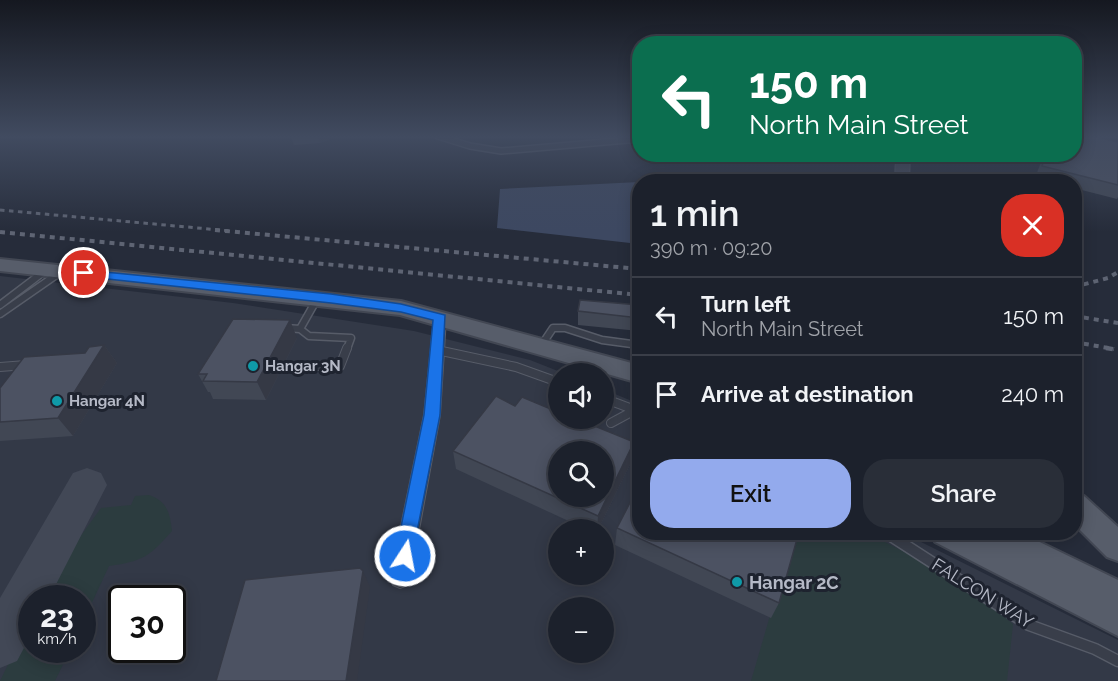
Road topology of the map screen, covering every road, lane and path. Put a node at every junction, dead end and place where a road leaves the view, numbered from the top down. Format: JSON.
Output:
{"nodes":[{"id":1,"x":0,"y":265,"type":"edge"},
{"id":2,"x":54,"y":270,"type":"junction"},
{"id":3,"x":319,"y":297,"type":"junction"},
{"id":4,"x":0,"y":305,"type":"edge"},
{"id":5,"x":0,"y":314,"type":"edge"},
{"id":6,"x":440,"y":318,"type":"junction"},
{"id":7,"x":280,"y":327,"type":"edge"},
{"id":8,"x":300,"y":329,"type":"junction"},
{"id":9,"x":632,"y":344,"type":"edge"},
{"id":10,"x":541,"y":346,"type":"junction"},
{"id":11,"x":437,"y":350,"type":"junction"},
{"id":12,"x":595,"y":363,"type":"edge"},
{"id":13,"x":36,"y":364,"type":"edge"},
{"id":14,"x":289,"y":366,"type":"dead end"},
{"id":15,"x":0,"y":367,"type":"edge"},
{"id":16,"x":614,"y":368,"type":"edge"},
{"id":17,"x":632,"y":372,"type":"edge"},
{"id":18,"x":614,"y":374,"type":"edge"},
{"id":19,"x":548,"y":378,"type":"edge"},
{"id":20,"x":632,"y":396,"type":"edge"},
{"id":21,"x":614,"y":400,"type":"edge"},
{"id":22,"x":632,"y":402,"type":"edge"},
{"id":23,"x":632,"y":407,"type":"edge"},
{"id":24,"x":614,"y":421,"type":"edge"},
{"id":25,"x":1082,"y":513,"type":"edge"},
{"id":26,"x":897,"y":540,"type":"edge"},
{"id":27,"x":1000,"y":541,"type":"edge"},
{"id":28,"x":1118,"y":547,"type":"edge"},
{"id":29,"x":400,"y":579,"type":"dead end"},
{"id":30,"x":1118,"y":597,"type":"edge"},
{"id":31,"x":1118,"y":619,"type":"edge"},
{"id":32,"x":1118,"y":661,"type":"edge"}],
"edges":[{"from":1,"to":2,"type":"main road"},
{"from":2,"to":3,"type":"main road"},
{"from":2,"to":4,"type":"lane"},
{"from":2,"to":5,"type":"lane"},
{"from":3,"to":6,"type":"main road"},
{"from":3,"to":8,"type":"lane"},
{"from":6,"to":10,"type":"main road"},
{"from":6,"to":11,"type":"street"},
{"from":7,"to":8,"type":"lane"},
{"from":8,"to":14,"type":"lane"},
{"from":9,"to":10,"type":"lane"},
{"from":10,"to":12,"type":"main road"},
{"from":11,"to":19,"type":"lane"},
{"from":11,"to":29,"type":"street"},
{"from":13,"to":15,"type":"lane"},
{"from":16,"to":17,"type":"main road"},
{"from":18,"to":20,"type":"main road"},
{"from":21,"to":22,"type":"lane"},
{"from":23,"to":24,"type":"lane"},
{"from":25,"to":28,"type":"main road"},
{"from":26,"to":32,"type":"lane","name":"FALCON WAY"},
{"from":27,"to":30,"type":"main road"},
{"from":27,"to":31,"type":"main road"}]}
